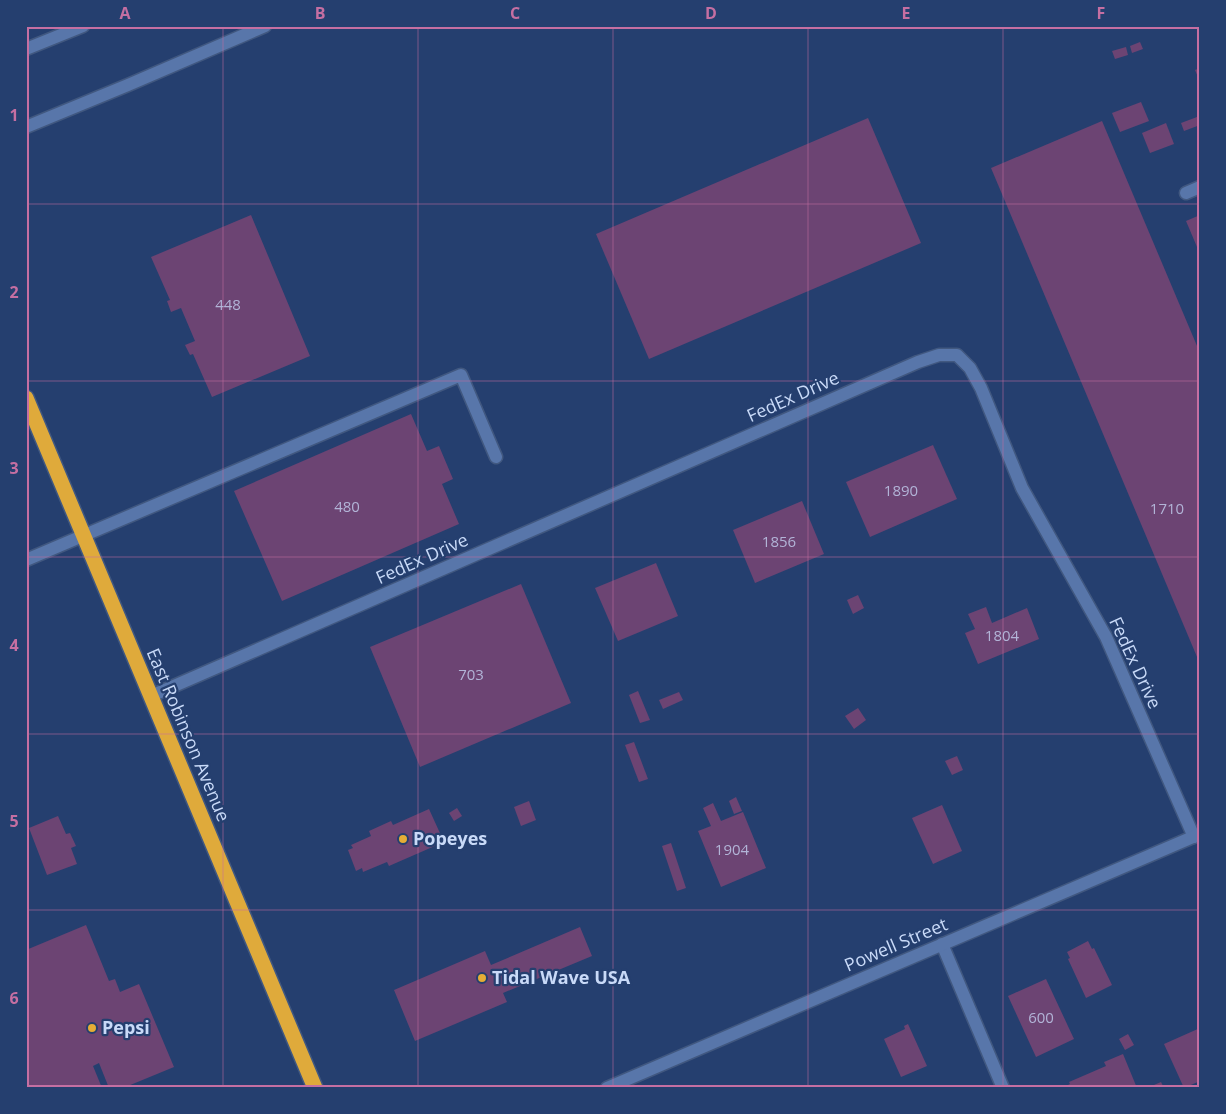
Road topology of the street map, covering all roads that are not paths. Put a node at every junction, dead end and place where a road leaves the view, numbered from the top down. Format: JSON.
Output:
{"nodes":[{"id":1,"x":83,"y":26,"type":"edge"},
{"id":2,"x":265,"y":26,"type":"edge"},
{"id":3,"x":26,"y":49,"type":"edge"},
{"id":4,"x":26,"y":127,"type":"edge"},
{"id":5,"x":1200,"y":187,"type":"edge"},
{"id":6,"x":1186,"y":193,"type":"dead end"},
{"id":7,"x":26,"y":398,"type":"edge"},
{"id":8,"x":496,"y":458,"type":"dead end"},
{"id":9,"x":84,"y":535,"type":"junction"},
{"id":10,"x":26,"y":560,"type":"edge"},
{"id":11,"x":151,"y":696,"type":"junction"},
{"id":12,"x":1197,"y":835,"type":"edge"},
{"id":13,"x":942,"y":944,"type":"junction"},
{"id":14,"x":314,"y":1088,"type":"edge"},
{"id":15,"x":607,"y":1088,"type":"edge"},
{"id":16,"x":1003,"y":1088,"type":"edge"}],
"edges":[{"from":1,"to":3,"type":"street"},
{"from":2,"to":4,"type":"street"},
{"from":5,"to":6,"type":"street"},
{"from":7,"to":9,"type":"highway","name":"East Robinson Avenue"},
{"from":8,"to":9,"type":"street"},
{"from":9,"to":10,"type":"street"},
{"from":9,"to":11,"type":"highway","name":"East Robinson Avenue"},
{"from":11,"to":12,"type":"street","name":"FedEx Drive"},
{"from":11,"to":14,"type":"highway","name":"East Robinson Avenue"},
{"from":12,"to":13,"type":"street","name":"Powell Street"},
{"from":13,"to":15,"type":"street","name":"Powell Street"},
{"from":13,"to":16,"type":"street"}]}
